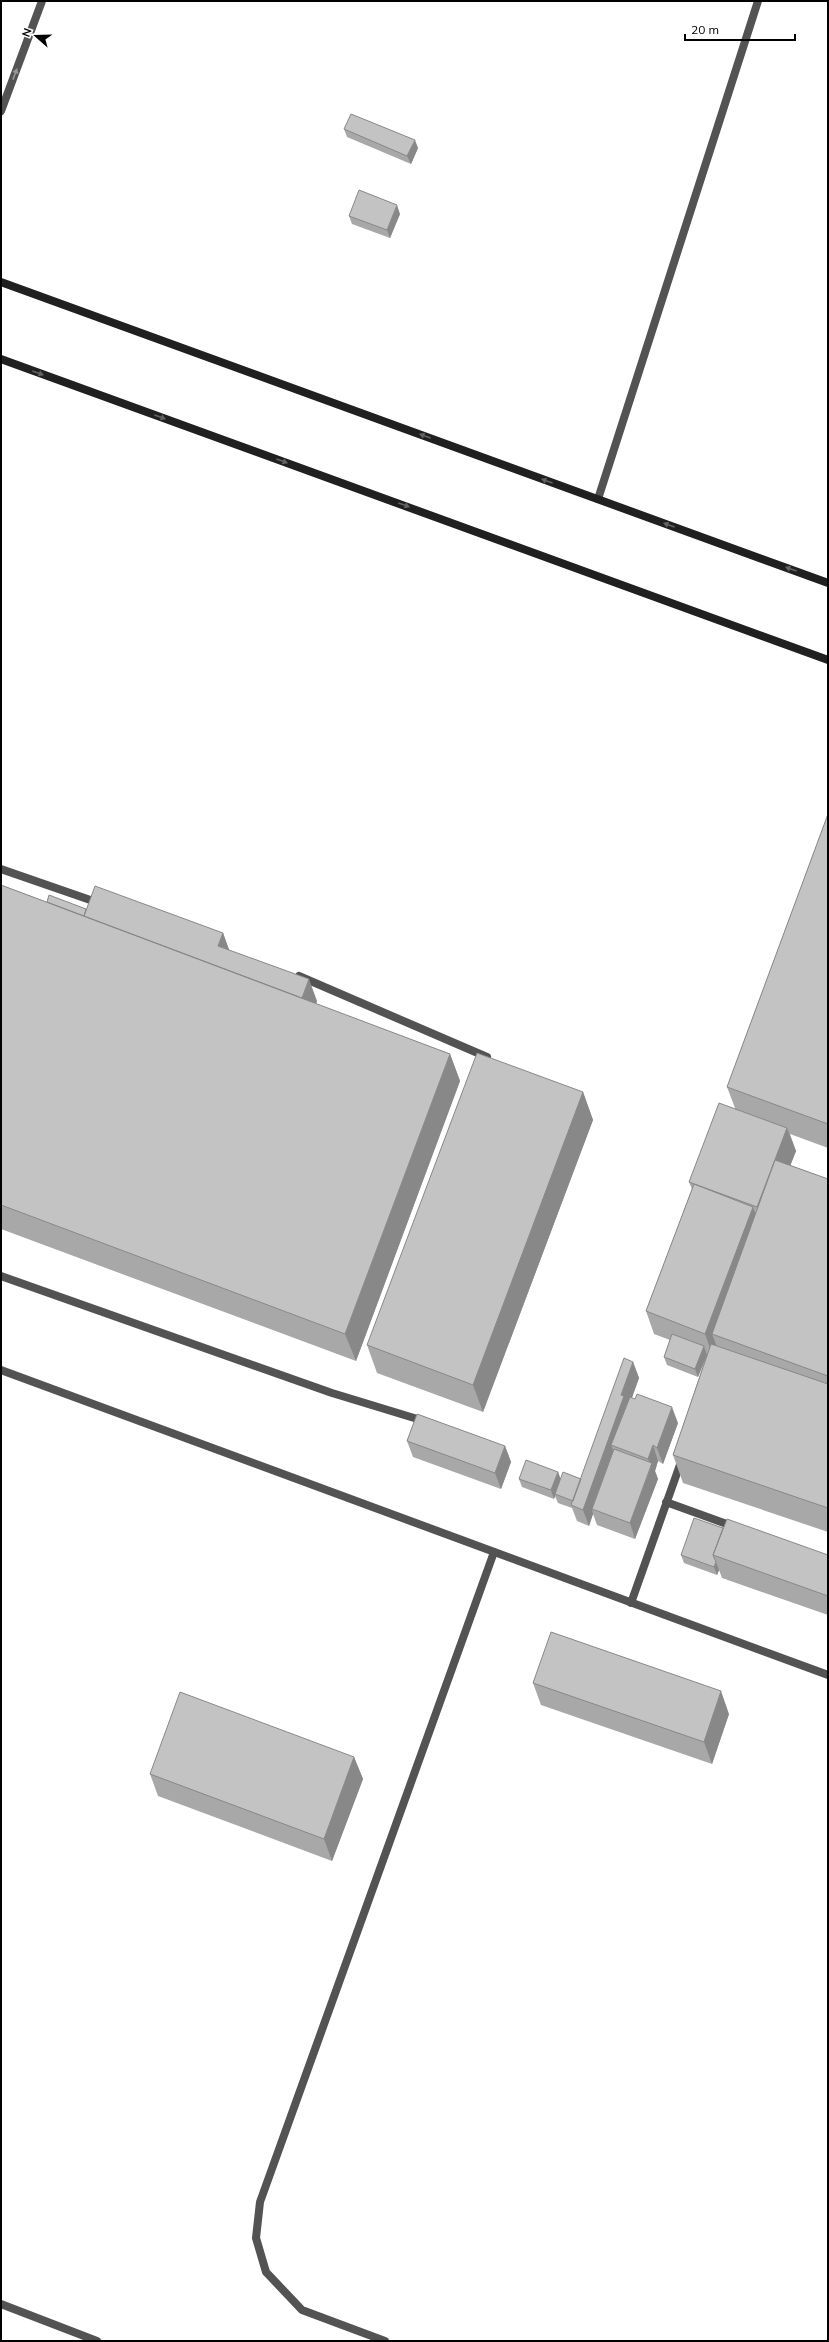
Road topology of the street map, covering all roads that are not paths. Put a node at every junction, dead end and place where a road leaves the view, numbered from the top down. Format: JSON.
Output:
{"nodes":[{"id":1,"x":42,"y":1,"type":"edge"},
{"id":2,"x":758,"y":1,"type":"edge"},
{"id":3,"x":1,"y":111,"type":"edge"},
{"id":4,"x":1,"y":282,"type":"edge"},
{"id":5,"x":1,"y":359,"type":"edge"},
{"id":6,"x":598,"y":499,"type":"junction"},
{"id":7,"x":828,"y":583,"type":"edge"},
{"id":8,"x":828,"y":660,"type":"edge"},
{"id":9,"x":1,"y":869,"type":"edge"},
{"id":10,"x":108,"y":906,"type":"edge"},
{"id":11,"x":291,"y":973,"type":"edge"},
{"id":12,"x":496,"y":1061,"type":"edge"},
{"id":13,"x":1,"y":1276,"type":"edge"},
{"id":14,"x":1,"y":1370,"type":"edge"},
{"id":15,"x":430,"y":1424,"type":"edge"},
{"id":16,"x":685,"y":1448,"type":"edge"},
{"id":17,"x":666,"y":1502,"type":"junction"},
{"id":18,"x":740,"y":1528,"type":"edge"},
{"id":19,"x":494,"y":1552,"type":"junction"},
{"id":20,"x":631,"y":1603,"type":"junction"},
{"id":21,"x":828,"y":1675,"type":"edge"},
{"id":22,"x":1,"y":2304,"type":"edge"},
{"id":23,"x":97,"y":2341,"type":"edge"},
{"id":24,"x":385,"y":2341,"type":"edge"}],
"edges":[{"from":3,"to":1,"type":"street","one_way":true},
{"from":2,"to":6,"type":"street"},
{"from":6,"to":4,"type":"main road","one_way":true},
{"from":5,"to":8,"type":"main road","one_way":true},
{"from":7,"to":6,"type":"main road","one_way":true},
{"from":9,"to":10,"type":"street"},
{"from":11,"to":12,"type":"street"},
{"from":13,"to":15,"type":"street"},
{"from":14,"to":19,"type":"street"},
{"from":16,"to":17,"type":"street"},
{"from":17,"to":18,"type":"street"},
{"from":17,"to":20,"type":"street"},
{"from":19,"to":20,"type":"street"},
{"from":19,"to":24,"type":"street"},
{"from":20,"to":21,"type":"street"},
{"from":22,"to":23,"type":"street"}]}
